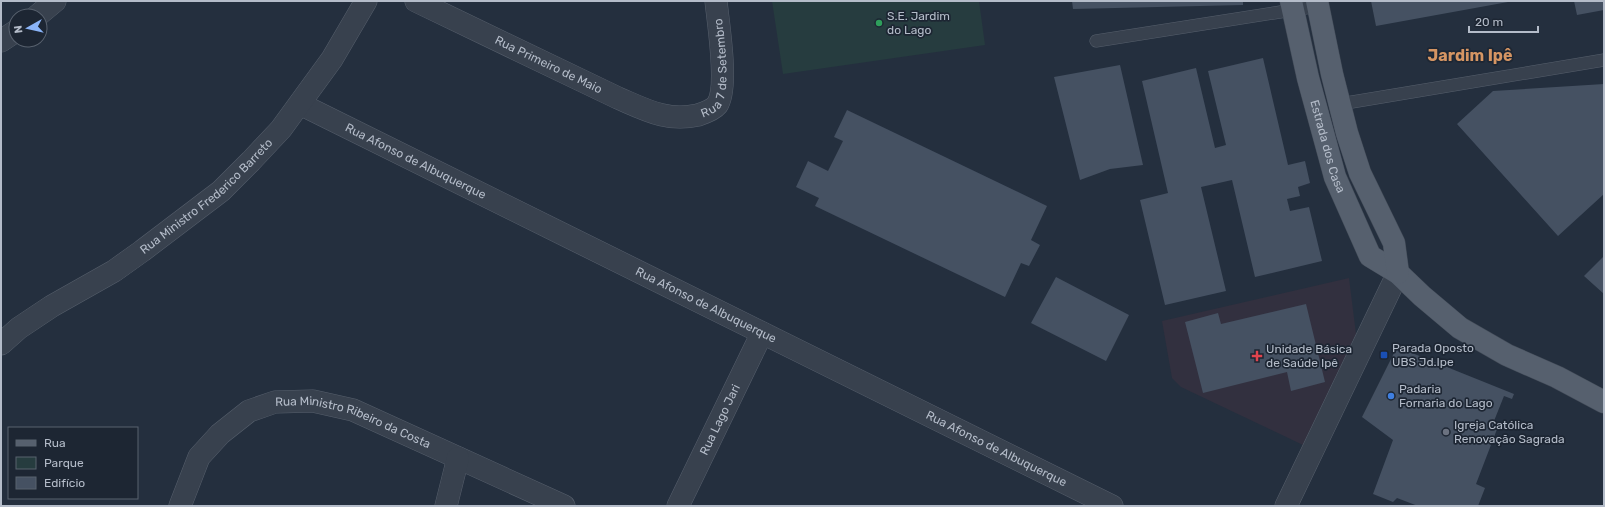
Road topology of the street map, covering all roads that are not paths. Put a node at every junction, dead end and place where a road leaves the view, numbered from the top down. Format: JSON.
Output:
{"nodes":[{"id":1,"x":55,"y":1,"type":"edge"},
{"id":2,"x":366,"y":1,"type":"edge"},
{"id":3,"x":416,"y":1,"type":"edge"},
{"id":4,"x":716,"y":1,"type":"edge"},
{"id":5,"x":1317,"y":4,"type":"edge"},
{"id":6,"x":1292,"y":6,"type":"edge"},
{"id":7,"x":47,"y":8,"type":"edge"},
{"id":8,"x":1096,"y":41,"type":"dead end"},
{"id":9,"x":1604,"y":60,"type":"edge"},
{"id":10,"x":300,"y":104,"type":"junction"},
{"id":11,"x":1340,"y":104,"type":"junction"},
{"id":12,"x":685,"y":118,"type":"joint"},
{"id":13,"x":1398,"y":273,"type":"junction"},
{"id":14,"x":762,"y":333,"type":"junction"},
{"id":15,"x":1,"y":344,"type":"edge"},
{"id":16,"x":1604,"y":402,"type":"edge"},
{"id":17,"x":458,"y":458,"type":"junction"},
{"id":18,"x":180,"y":506,"type":"edge"},
{"id":19,"x":446,"y":506,"type":"edge"},
{"id":20,"x":564,"y":506,"type":"edge"},
{"id":21,"x":678,"y":506,"type":"edge"},
{"id":22,"x":1112,"y":506,"type":"edge"},
{"id":23,"x":1286,"y":506,"type":"edge"}],
"edges":[{"from":1,"to":7,"type":"street"},
{"from":2,"to":10,"type":"street","name":"Rua Ministro Frederico Barreto"},
{"from":3,"to":12,"type":"street","name":"Rua Primeiro de Maio"},
{"from":4,"to":12,"type":"street","name":"Rua 7 de Setembro"},
{"from":5,"to":6,"type":"lane"},
{"from":5,"to":11,"type":"main road","name":"Estrada dos Casa"},
{"from":6,"to":8,"type":"lane"},
{"from":6,"to":13,"type":"main road","name":"Estrada dos Casa"},
{"from":9,"to":11,"type":"lane"},
{"from":10,"to":14,"type":"street","name":"Rua Afonso de Albuquerque"},
{"from":10,"to":15,"type":"street","name":"Rua Ministro Frederico Barreto"},
{"from":11,"to":13,"type":"main road","name":"Estrada dos Casa"},
{"from":13,"to":16,"type":"main road","name":"Estrada dos Casa"},
{"from":13,"to":23,"type":"street"},
{"from":14,"to":21,"type":"street","name":"Rua Lago Jari"},
{"from":14,"to":22,"type":"street","name":"Rua Afonso de Albuquerque"},
{"from":17,"to":18,"type":"street","name":"Rua Ministro Ribeiro da Costa"},
{"from":17,"to":19,"type":"street"},
{"from":17,"to":20,"type":"street","name":"Rua Ministro Ribeiro da Costa"}]}
